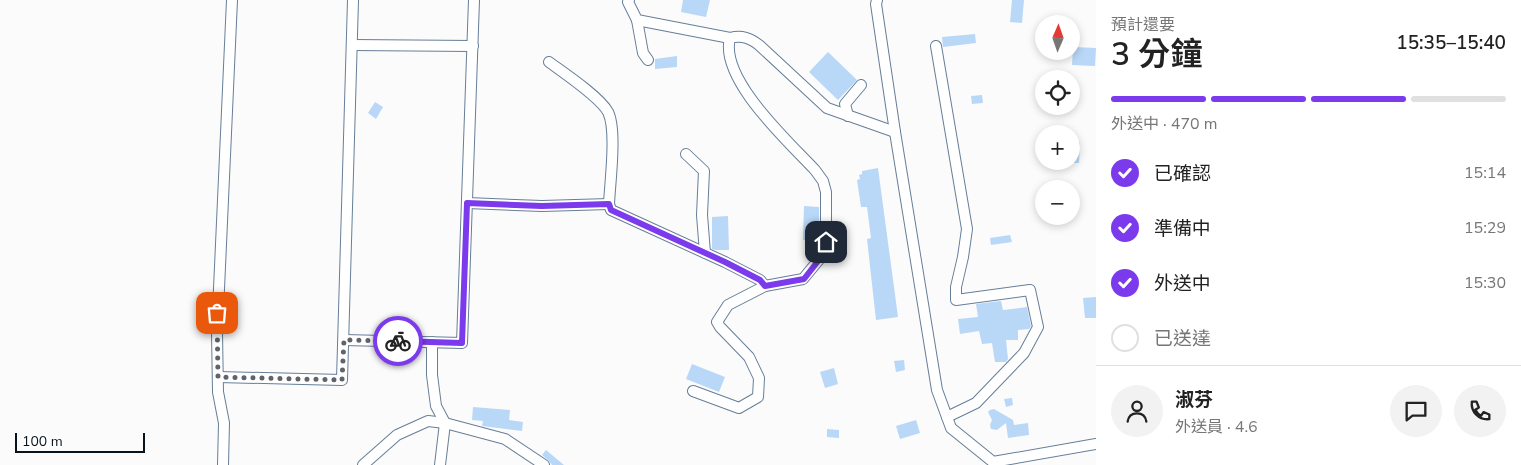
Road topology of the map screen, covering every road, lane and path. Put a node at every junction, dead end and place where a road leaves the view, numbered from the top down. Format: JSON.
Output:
{"nodes":[{"id":1,"x":232,"y":0,"type":"edge"},
{"id":2,"x":353,"y":0,"type":"edge"},
{"id":3,"x":474,"y":0,"type":"edge"},
{"id":4,"x":629,"y":0,"type":"edge"},
{"id":5,"x":877,"y":0,"type":"edge"},
{"id":6,"x":637,"y":20,"type":"junction"},
{"id":7,"x":730,"y":38,"type":"junction"},
{"id":8,"x":352,"y":44,"type":"junction"},
{"id":9,"x":472,"y":46,"type":"junction"},
{"id":10,"x":936,"y":46,"type":"dead end"},
{"id":11,"x":648,"y":60,"type":"dead end"},
{"id":12,"x":549,"y":62,"type":"dead end"},
{"id":13,"x":861,"y":86,"type":"dead end"},
{"id":14,"x":848,"y":116,"type":"junction"},
{"id":15,"x":895,"y":132,"type":"junction"},
{"id":16,"x":686,"y":154,"type":"dead end"},
{"id":17,"x":467,"y":203,"type":"junction"},
{"id":18,"x":609,"y":204,"type":"junction"},
{"id":19,"x":705,"y":253,"type":"junction"},
{"id":20,"x":765,"y":286,"type":"junction"},
{"id":21,"x":344,"y":340,"type":"junction"},
{"id":22,"x":432,"y":342,"type":"junction"},
{"id":23,"x":218,"y":377,"type":"junction"},
{"id":24,"x":693,"y":391,"type":"dead end"},
{"id":25,"x":947,"y":417,"type":"junction"},
{"id":26,"x":445,"y":423,"type":"junction"},
{"id":27,"x":1096,"y":444,"type":"edge"},
{"id":28,"x":993,"y":463,"type":"edge"},
{"id":29,"x":223,"y":465,"type":"edge"},
{"id":30,"x":363,"y":465,"type":"edge"},
{"id":31,"x":440,"y":465,"type":"edge"},
{"id":32,"x":544,"y":465,"type":"edge"}],
"edges":[{"from":1,"to":23,"type":"lane"},
{"from":2,"to":8,"type":"lane"},
{"from":3,"to":9,"type":"lane"},
{"from":4,"to":6,"type":"lane"},
{"from":5,"to":15,"type":"lane"},
{"from":6,"to":7,"type":"lane"},
{"from":6,"to":11,"type":"lane"},
{"from":7,"to":14,"type":"lane"},
{"from":7,"to":20,"type":"lane"},
{"from":8,"to":9,"type":"lane"},
{"from":8,"to":21,"type":"lane"},
{"from":9,"to":17,"type":"lane"},
{"from":10,"to":25,"type":"lane"},
{"from":12,"to":18,"type":"lane"},
{"from":13,"to":14,"type":"lane"},
{"from":14,"to":15,"type":"lane"},
{"from":15,"to":25,"type":"lane"},
{"from":16,"to":19,"type":"lane"},
{"from":17,"to":18,"type":"lane"},
{"from":17,"to":22,"type":"lane"},
{"from":18,"to":19,"type":"lane"},
{"from":19,"to":20,"type":"lane"},
{"from":20,"to":24,"type":"lane"},
{"from":21,"to":22,"type":"lane"},
{"from":21,"to":23,"type":"lane"},
{"from":22,"to":26,"type":"lane"},
{"from":23,"to":29,"type":"lane"},
{"from":25,"to":28,"type":"lane"},
{"from":26,"to":30,"type":"lane"},
{"from":26,"to":31,"type":"lane"},
{"from":26,"to":32,"type":"lane"},
{"from":27,"to":28,"type":"lane"}]}
